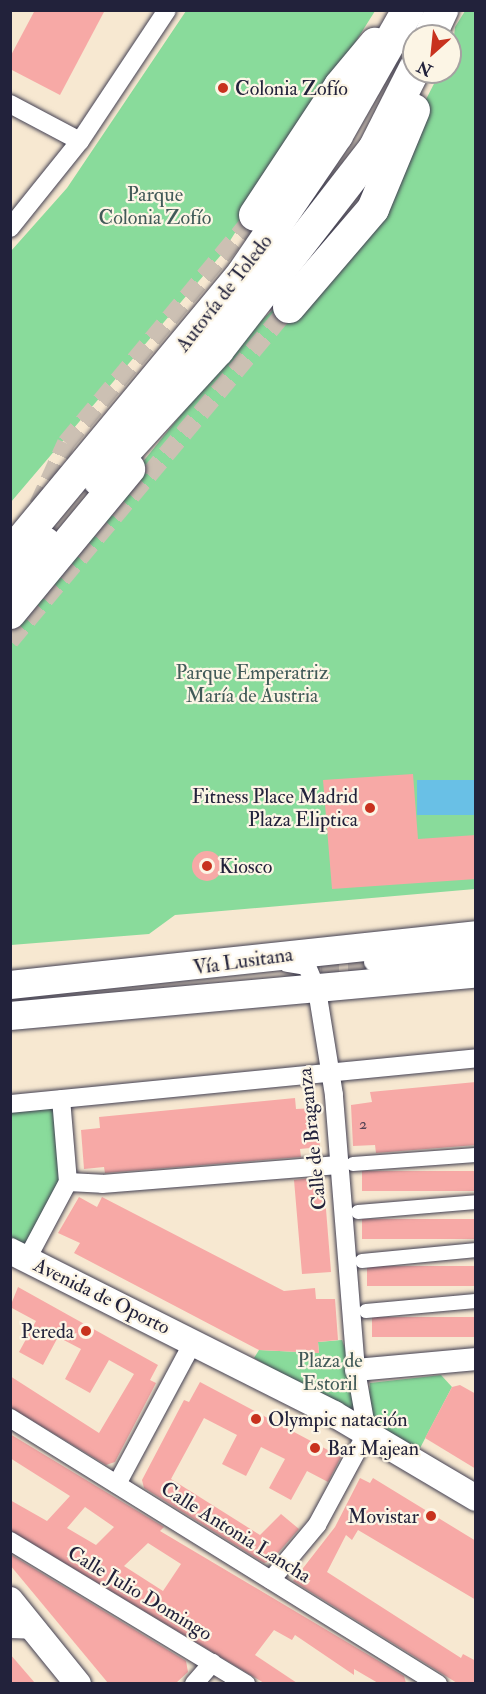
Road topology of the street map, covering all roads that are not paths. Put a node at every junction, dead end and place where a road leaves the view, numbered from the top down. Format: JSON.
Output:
{"nodes":[{"id":1,"x":167,"y":10,"type":"edge"},
{"id":2,"x":402,"y":10,"type":"edge"},
{"id":3,"x":408,"y":10,"type":"edge"},
{"id":4,"x":442,"y":10,"type":"edge"},
{"id":5,"x":436,"y":24,"type":"edge"},
{"id":6,"x":407,"y":84,"type":"edge"},
{"id":7,"x":419,"y":84,"type":"edge"},
{"id":8,"x":10,"y":104,"type":"edge"},
{"id":9,"x":80,"y":141,"type":"junction"},
{"id":10,"x":255,"y":215,"type":"tunnel mouth"},
{"id":11,"x":10,"y":228,"type":"edge"},
{"id":12,"x":289,"y":307,"type":"tunnel mouth"},
{"id":13,"x":213,"y":310,"type":"junction"},
{"id":14,"x":218,"y":350,"type":"junction"},
{"id":15,"x":10,"y":525,"type":"edge"},
{"id":16,"x":10,"y":554,"type":"edge"},
{"id":17,"x":10,"y":584,"type":"edge"},
{"id":18,"x":10,"y":613,"type":"edge"},
{"id":19,"x":476,"y":935,"type":"edge"},
{"id":20,"x":476,"y":955,"type":"edge"},
{"id":21,"x":373,"y":962,"type":"tunnel mouth"},
{"id":22,"x":249,"y":963,"type":"junction"},
{"id":23,"x":476,"y":974,"type":"edge"},
{"id":24,"x":10,"y":985,"type":"edge"},
{"id":25,"x":317,"y":990,"type":"junction"},
{"id":26,"x":10,"y":1016,"type":"edge"},
{"id":27,"x":476,"y":1058,"type":"edge"},
{"id":28,"x":330,"y":1072,"type":"junction"},
{"id":29,"x":61,"y":1099,"type":"junction"},
{"id":30,"x":10,"y":1104,"type":"edge"},
{"id":31,"x":476,"y":1155,"type":"edge"},
{"id":32,"x":345,"y":1164,"type":"junction"},
{"id":33,"x":68,"y":1182,"type":"junction"},
{"id":34,"x":476,"y":1202,"type":"edge"},
{"id":35,"x":358,"y":1212,"type":"dead end"},
{"id":36,"x":476,"y":1250,"type":"edge"},
{"id":37,"x":19,"y":1255,"type":"edge"},
{"id":38,"x":362,"y":1261,"type":"dead end"},
{"id":39,"x":476,"y":1301,"type":"edge"},
{"id":40,"x":366,"y":1311,"type":"dead end"},
{"id":41,"x":193,"y":1342,"type":"junction"},
{"id":42,"x":476,"y":1359,"type":"edge"},
{"id":43,"x":356,"y":1370,"type":"junction"},
{"id":44,"x":10,"y":1418,"type":"edge"},
{"id":45,"x":367,"y":1432,"type":"junction"},
{"id":46,"x":117,"y":1485,"type":"junction"},
{"id":47,"x":476,"y":1498,"type":"edge"},
{"id":48,"x":10,"y":1541,"type":"edge"},
{"id":49,"x":271,"y":1580,"type":"junction"},
{"id":50,"x":10,"y":1600,"type":"edge"},
{"id":51,"x":22,"y":1629,"type":"edge"},
{"id":52,"x":212,"y":1662,"type":"junction"},
{"id":53,"x":426,"y":1681,"type":"edge"},
{"id":54,"x":78,"y":1683,"type":"edge"},
{"id":55,"x":194,"y":1683,"type":"edge"},
{"id":56,"x":246,"y":1683,"type":"edge"}],
"edges":[{"from":1,"to":9,"type":"street"},
{"from":2,"to":10,"type":"highway"},
{"from":3,"to":13,"type":"highway","name":"Autovía de Toledo"},
{"from":4,"to":5,"type":"highway"},
{"from":6,"to":14,"type":"highway","name":"Autovía de Toledo"},
{"from":7,"to":12,"type":"highway"},
{"from":8,"to":9,"type":"street"},
{"from":9,"to":11,"type":"street"},
{"from":13,"to":15,"type":"highway"},
{"from":13,"to":16,"type":"highway","name":"Autovía de Toledo"},
{"from":14,"to":17,"type":"highway","name":"Autovía de Toledo"},
{"from":14,"to":18,"type":"highway"},
{"from":19,"to":22,"type":"main road","name":"Vía Lusitana"},
{"from":20,"to":21,"type":"street"},
{"from":22,"to":24,"type":"main road","name":"Vía Lusitana"},
{"from":22,"to":25,"type":"street","name":"Calle de Braganza"},
{"from":23,"to":25,"type":"main road","name":"Vía Lusitana"},
{"from":25,"to":26,"type":"main road","name":"Vía Lusitana"},
{"from":25,"to":28,"type":"street","name":"Calle de Braganza"},
{"from":27,"to":28,"type":"street"},
{"from":28,"to":29,"type":"street"},
{"from":28,"to":32,"type":"street","name":"Calle de Braganza"},
{"from":29,"to":30,"type":"street"},
{"from":29,"to":33,"type":"street"},
{"from":31,"to":32,"type":"street"},
{"from":32,"to":33,"type":"street"},
{"from":32,"to":43,"type":"street","name":"Calle de Braganza"},
{"from":33,"to":37,"type":"street"},
{"from":34,"to":35,"type":"street"},
{"from":36,"to":38,"type":"street"},
{"from":37,"to":41,"type":"main road","name":"Avenida de Oporto"},
{"from":39,"to":40,"type":"street"},
{"from":41,"to":45,"type":"main road","name":"Avenida de Oporto"},
{"from":41,"to":46,"type":"street","name":"Avenida de Oporto"},
{"from":42,"to":43,"type":"street"},
{"from":43,"to":45,"type":"street"},
{"from":44,"to":46,"type":"street","name":"Calle Antonia Lancha"},
{"from":45,"to":47,"type":"main road","name":"Avenida de Oporto"},
{"from":45,"to":49,"type":"street"},
{"from":46,"to":49,"type":"street","name":"Calle Antonia Lancha"},
{"from":48,"to":52,"type":"street","name":"Calle Julio Domingo"},
{"from":49,"to":53,"type":"street","name":"Calle Antonia Lancha"},
{"from":50,"to":51,"type":"main road"},
{"from":51,"to":54,"type":"main road"},
{"from":52,"to":55,"type":"street"},
{"from":52,"to":56,"type":"street","name":"Calle Julio Domingo"}]}
